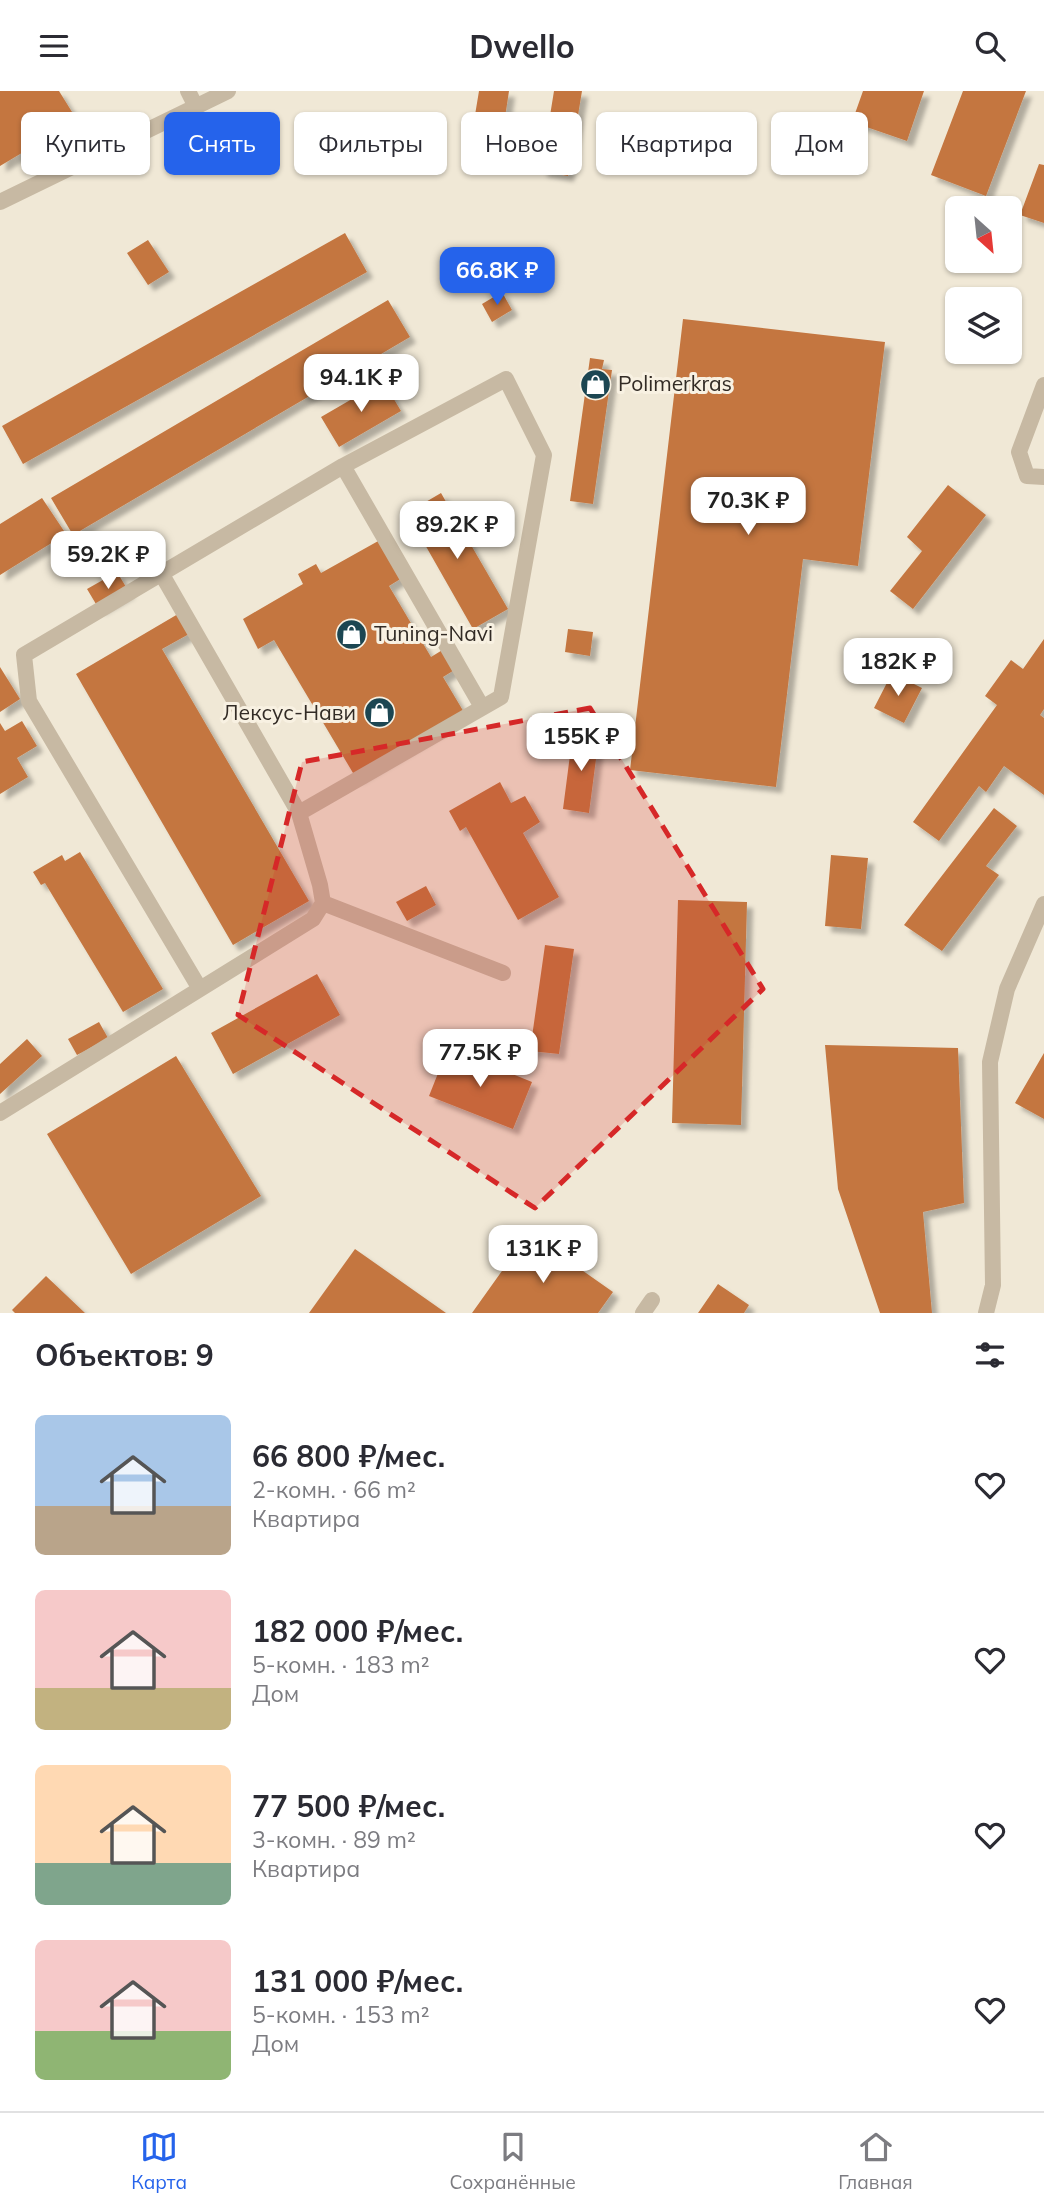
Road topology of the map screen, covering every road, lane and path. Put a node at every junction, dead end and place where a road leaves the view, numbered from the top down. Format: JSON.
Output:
{"nodes":[{"id":1,"x":188,"y":91,"type":"edge"},
{"id":2,"x":228,"y":91,"type":"edge"},
{"id":3,"x":196,"y":107,"type":"junction"},
{"id":4,"x":0,"y":202,"type":"edge"},
{"id":5,"x":1044,"y":385,"type":"edge"},
{"id":6,"x":343,"y":465,"type":"junction"},
{"id":7,"x":1044,"y":477,"type":"edge"},
{"id":8,"x":161,"y":573,"type":"junction"},
{"id":9,"x":482,"y":707,"type":"junction"},
{"id":10,"x":299,"y":813,"type":"junction"},
{"id":11,"x":323,"y":903,"type":"junction"},
{"id":12,"x":1044,"y":904,"type":"edge"},
{"id":13,"x":503,"y":973,"type":"dead end"},
{"id":14,"x":200,"y":989,"type":"junction"},
{"id":15,"x":0,"y":1113,"type":"edge"},
{"id":16,"x":986,"y":1313,"type":"edge"}],
"edges":[{"from":1,"to":3,"type":"lane"},
{"from":2,"to":3,"type":"lane"},
{"from":3,"to":4,"type":"lane"},
{"from":5,"to":7,"type":"lane"},
{"from":6,"to":8,"type":"lane"},
{"from":6,"to":9,"type":"lane"},
{"from":6,"to":9,"type":"lane"},
{"from":8,"to":10,"type":"lane"},
{"from":8,"to":14,"type":"lane"},
{"from":9,"to":10,"type":"lane"},
{"from":10,"to":11,"type":"lane"},
{"from":11,"to":13,"type":"lane"},
{"from":11,"to":14,"type":"lane"},
{"from":12,"to":16,"type":"lane"},
{"from":14,"to":15,"type":"lane"}]}
